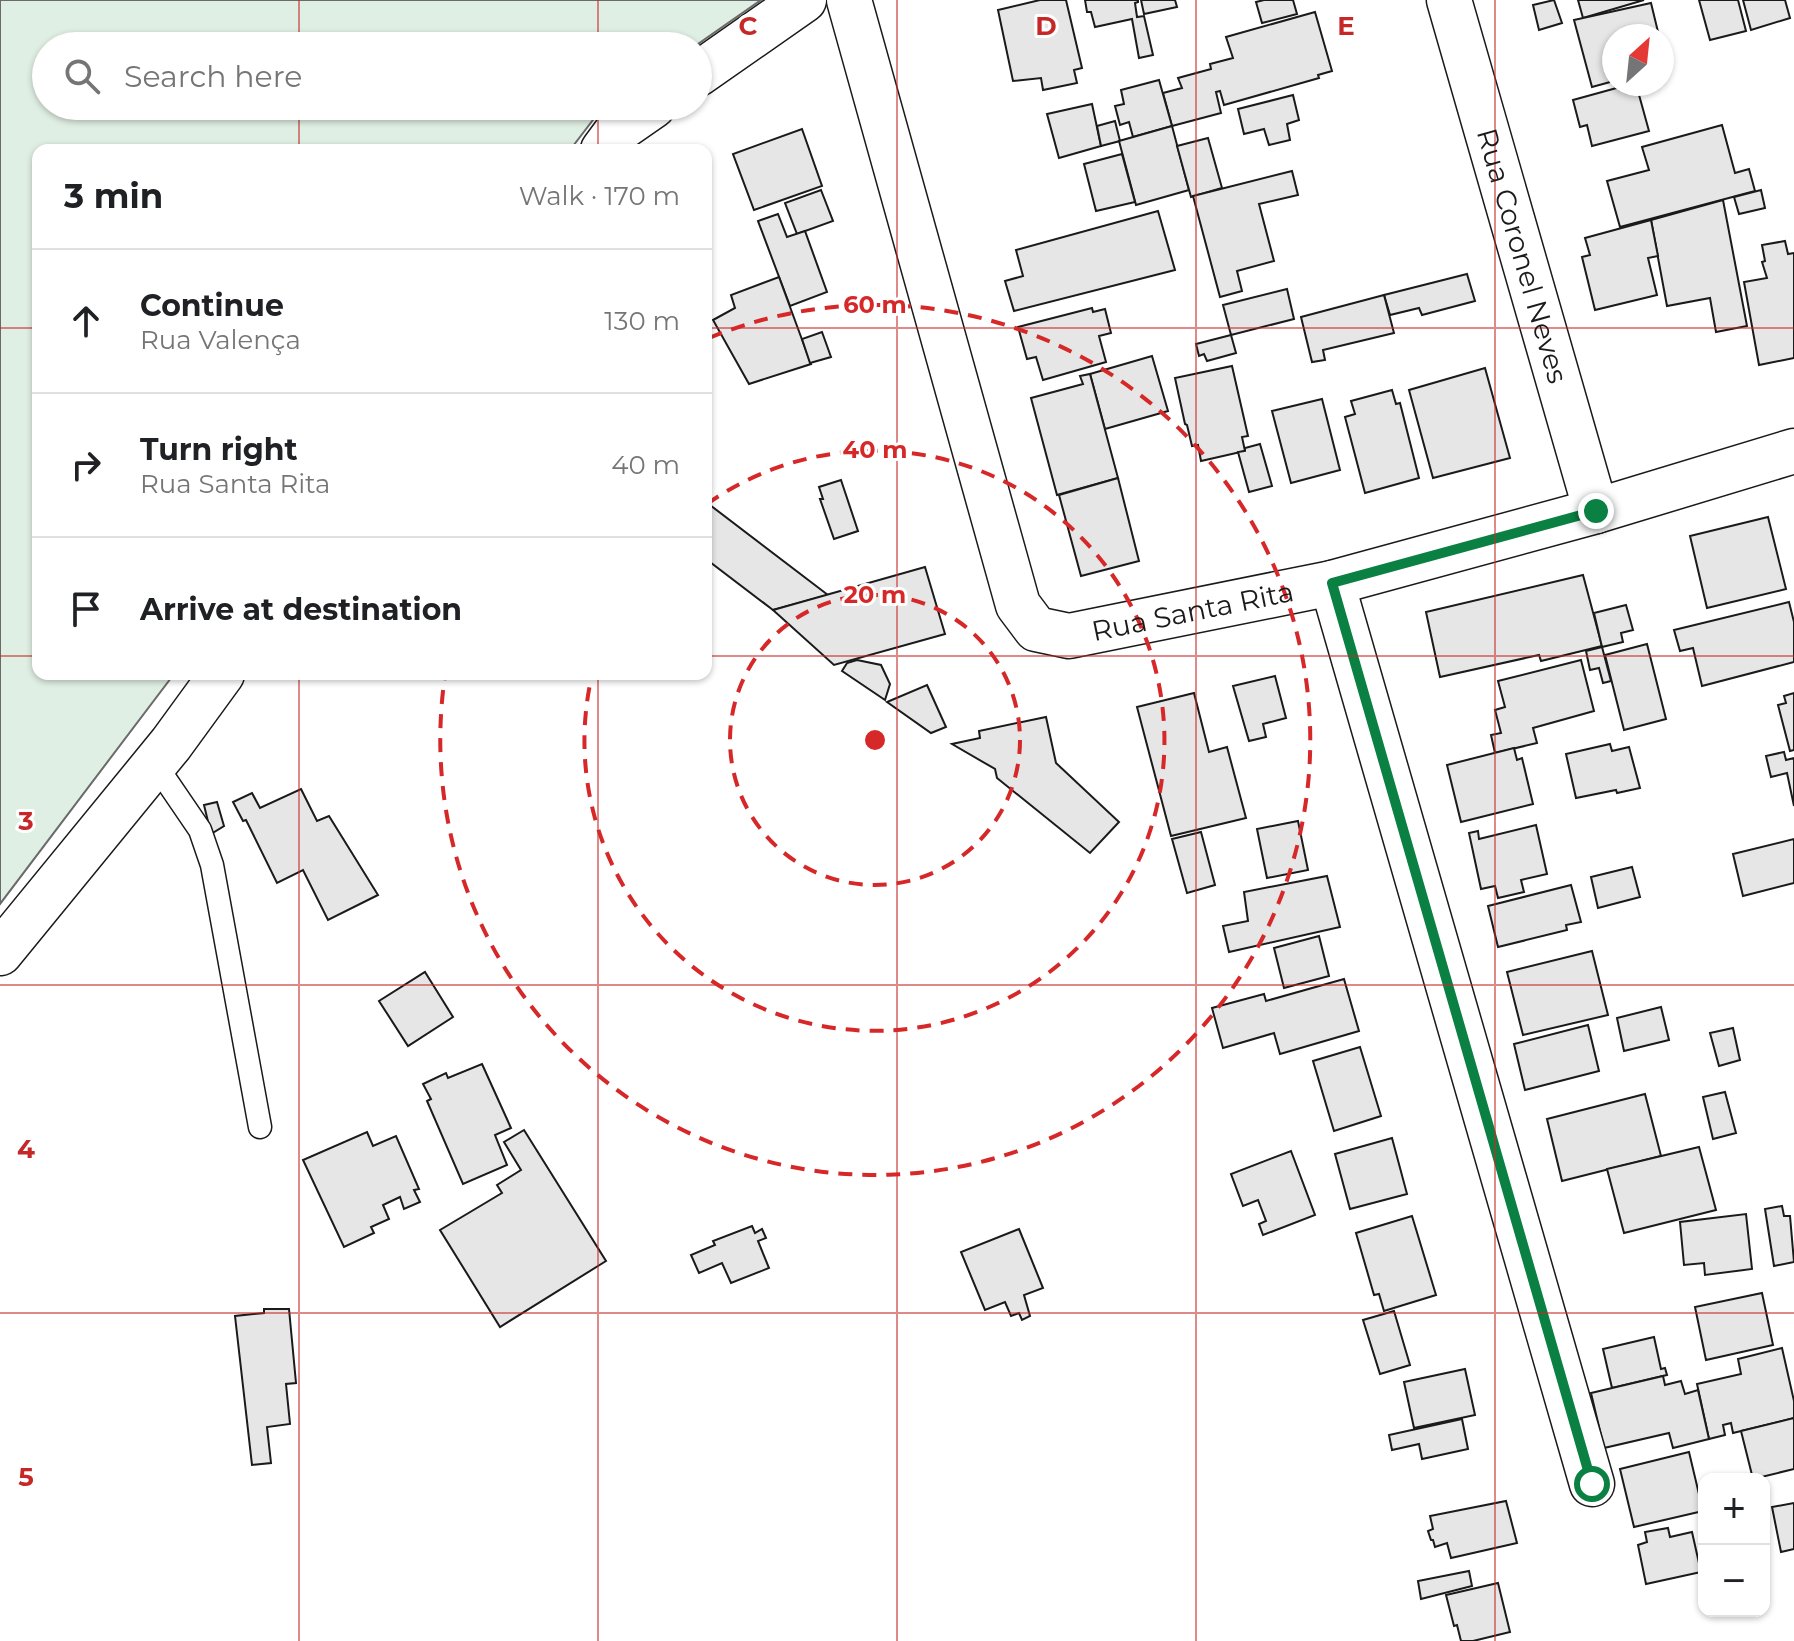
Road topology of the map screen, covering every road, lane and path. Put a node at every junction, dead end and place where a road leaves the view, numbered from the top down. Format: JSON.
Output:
{"nodes":[{"id":1,"x":804,"y":0,"type":"edge"},
{"id":2,"x":849,"y":0,"type":"edge"},
{"id":3,"x":1449,"y":0,"type":"edge"},
{"id":4,"x":712,"y":64,"type":"edge"},
{"id":5,"x":633,"y":120,"type":"edge"},
{"id":6,"x":607,"y":144,"type":"edge"},
{"id":7,"x":1794,"y":451,"type":"edge"},
{"id":8,"x":1596,"y":511,"type":"junction"},
{"id":9,"x":1332,"y":583,"type":"junction"},
{"id":10,"x":218,"y":680,"type":"edge"},
{"id":11,"x":155,"y":764,"type":"junction"},
{"id":12,"x":0,"y":953,"type":"edge"},
{"id":13,"x":260,"y":1127,"type":"dead end"},
{"id":14,"x":1592,"y":1484,"type":"dead end"}],
"edges":[{"from":1,"to":4,"type":"street"},
{"from":2,"to":9,"type":"street","name":"Rua Santa Rita"},
{"from":3,"to":8,"type":"street","name":"Rua Coronel Neves"},
{"from":5,"to":6,"type":"street"},
{"from":7,"to":8,"type":"street","name":"Rua Santa Rita"},
{"from":8,"to":9,"type":"street","name":"Rua Santa Rita"},
{"from":9,"to":14,"type":"street"},
{"from":10,"to":11,"type":"street"},
{"from":11,"to":12,"type":"street"},
{"from":11,"to":13,"type":"lane"}]}
